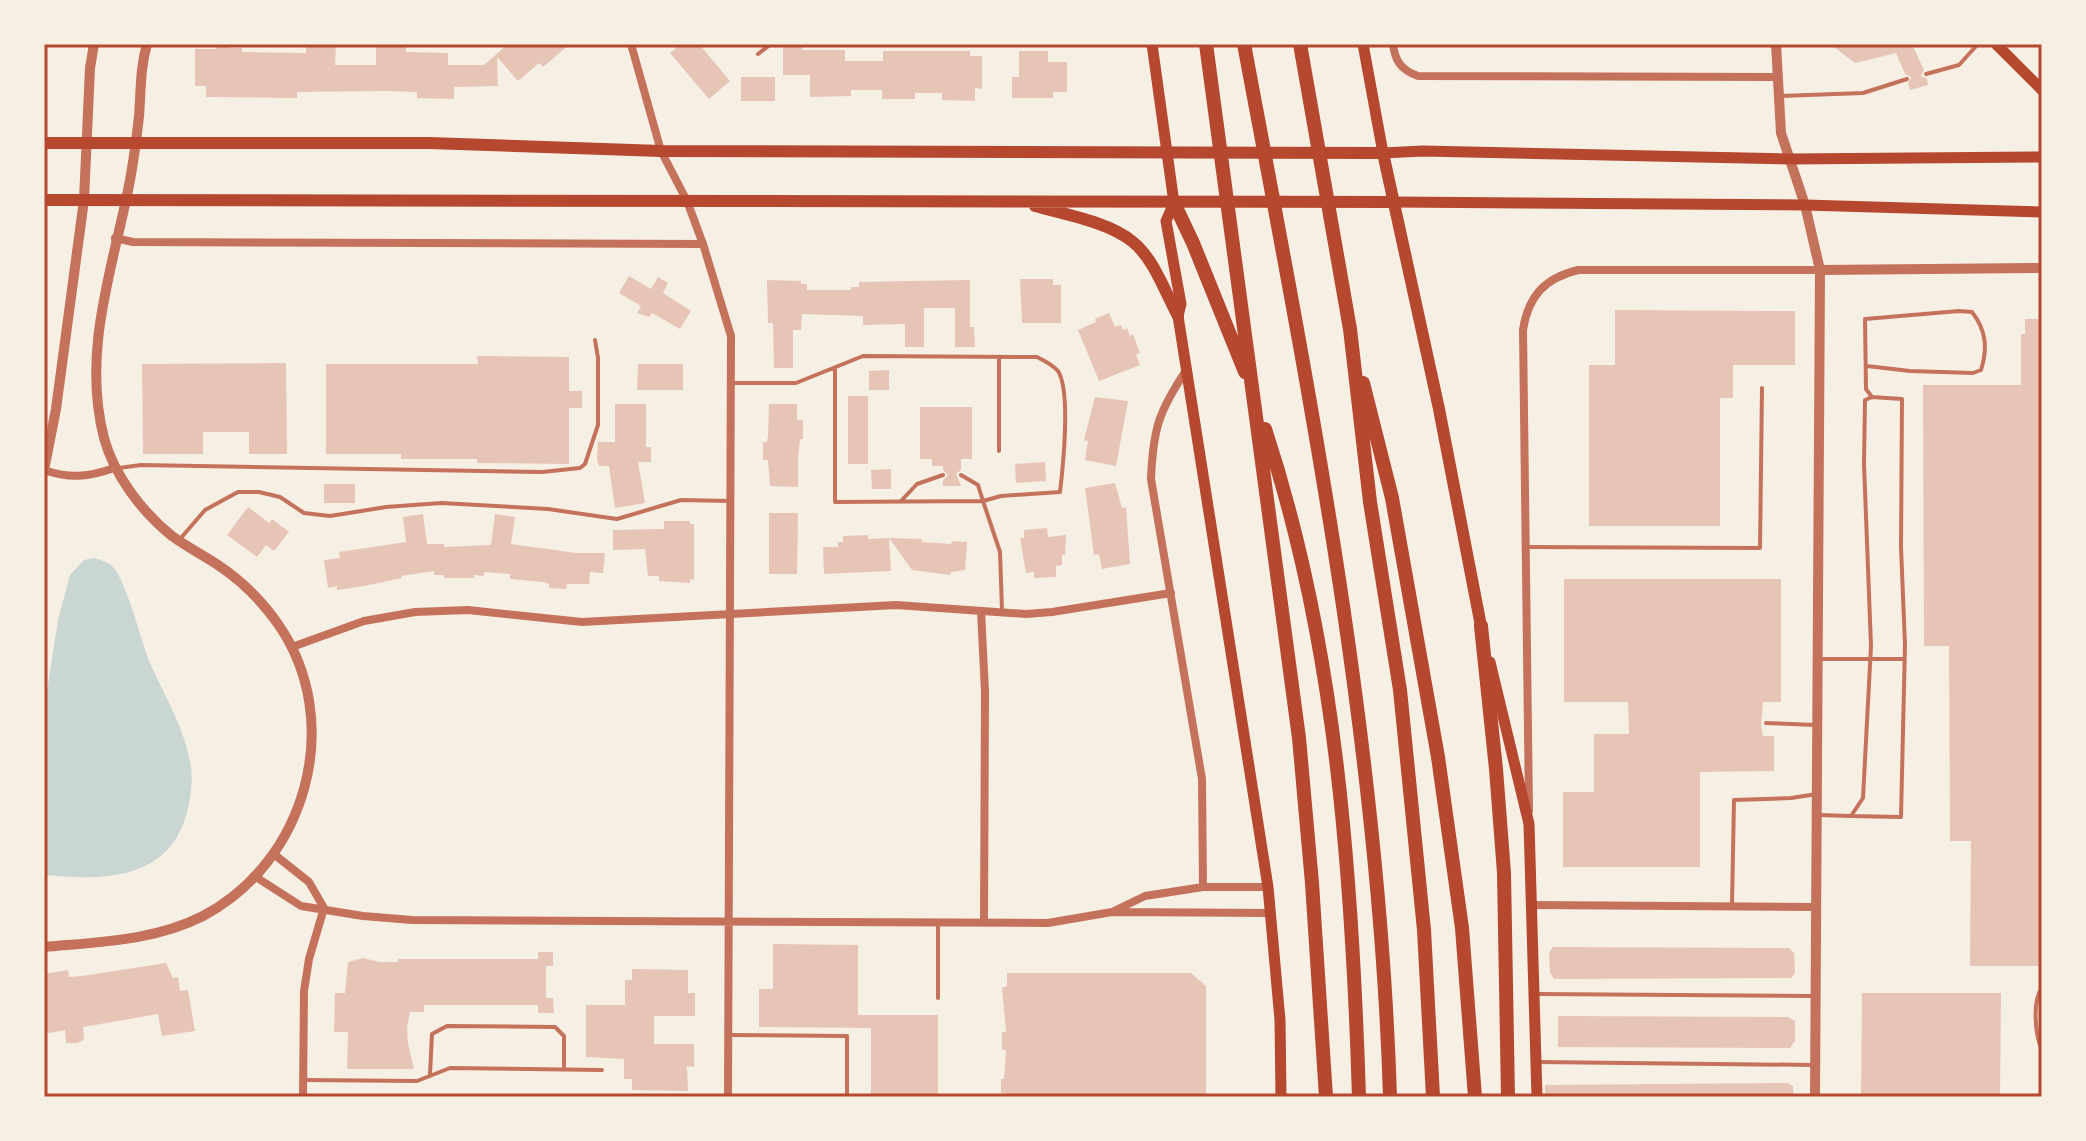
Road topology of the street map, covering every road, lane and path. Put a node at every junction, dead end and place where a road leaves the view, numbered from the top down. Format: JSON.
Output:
{"nodes":[{"id":1,"x":94,"y":44,"type":"edge"},
{"id":2,"x":147,"y":44,"type":"edge"},
{"id":3,"x":631,"y":44,"type":"edge"},
{"id":4,"x":771,"y":44,"type":"edge"},
{"id":5,"x":1152,"y":44,"type":"edge"},
{"id":6,"x":1206,"y":44,"type":"edge"},
{"id":7,"x":1244,"y":44,"type":"edge"},
{"id":8,"x":1300,"y":44,"type":"edge"},
{"id":9,"x":1363,"y":44,"type":"edge"},
{"id":10,"x":1393,"y":44,"type":"edge"},
{"id":11,"x":1776,"y":44,"type":"edge"},
{"id":12,"x":1978,"y":44,"type":"edge"},
{"id":13,"x":1996,"y":44,"type":"edge"},
{"id":14,"x":758,"y":54,"type":"dead end"},
{"id":15,"x":1926,"y":74,"type":"dead end"},
{"id":16,"x":1776,"y":77,"type":"junction"},
{"id":17,"x":1907,"y":79,"type":"dead end"},
{"id":18,"x":2042,"y":90,"type":"edge"},
{"id":19,"x":1777,"y":96,"type":"junction"},
{"id":20,"x":86,"y":142,"type":"junction"},
{"id":21,"x":135,"y":142,"type":"junction"},
{"id":22,"x":44,"y":143,"type":"edge"},
{"id":23,"x":661,"y":151,"type":"junction"},
{"id":24,"x":1166,"y":151,"type":"junction"},
{"id":25,"x":1383,"y":153,"type":"junction"},
{"id":26,"x":2042,"y":157,"type":"edge"},
{"id":27,"x":1790,"y":159,"type":"junction"},
{"id":28,"x":44,"y":200,"type":"edge"},
{"id":29,"x":84,"y":200,"type":"junction"},
{"id":30,"x":126,"y":200,"type":"junction"},
{"id":31,"x":687,"y":201,"type":"junction"},
{"id":32,"x":1016,"y":201,"type":"junction"},
{"id":33,"x":1393,"y":202,"type":"junction"},
{"id":34,"x":1174,"y":203,"type":"junction"},
{"id":35,"x":1805,"y":205,"type":"junction"},
{"id":36,"x":2042,"y":212,"type":"edge"},
{"id":37,"x":115,"y":238,"type":"junction"},
{"id":38,"x":703,"y":244,"type":"junction"},
{"id":39,"x":2042,"y":268,"type":"edge"},
{"id":40,"x":1820,"y":270,"type":"junction"},
{"id":41,"x":1178,"y":316,"type":"junction"},
{"id":42,"x":1350,"y":329,"type":"junction"},
{"id":43,"x":595,"y":340,"type":"dead end"},
{"id":44,"x":999,"y":357,"type":"junction"},
{"id":45,"x":1867,"y":366,"type":"junction"},
{"id":46,"x":835,"y":368,"type":"junction"},
{"id":47,"x":1188,"y":369,"type":"junction"},
{"id":48,"x":731,"y":383,"type":"junction"},
{"id":49,"x":1762,"y":388,"type":"dead end"},
{"id":50,"x":1872,"y":397,"type":"junction"},
{"id":51,"x":999,"y":451,"type":"dead end"},
{"id":52,"x":114,"y":468,"type":"junction"},
{"id":53,"x":44,"y":470,"type":"edge"},
{"id":54,"x":943,"y":475,"type":"dead end"},
{"id":55,"x":961,"y":475,"type":"dead end"},
{"id":56,"x":730,"y":501,"type":"junction"},
{"id":57,"x":901,"y":501,"type":"junction"},
{"id":58,"x":983,"y":501,"type":"junction"},
{"id":59,"x":179,"y":541,"type":"junction"},
{"id":60,"x":1526,"y":547,"type":"junction"},
{"id":61,"x":1171,"y":593,"type":"junction"},
{"id":62,"x":981,"y":611,"type":"junction"},
{"id":63,"x":1002,"y":611,"type":"junction"},
{"id":64,"x":730,"y":614,"type":"junction"},
{"id":65,"x":1481,"y":626,"type":"junction"},
{"id":66,"x":292,"y":647,"type":"junction"},
{"id":67,"x":1870,"y":658,"type":"junction"},
{"id":68,"x":1819,"y":659,"type":"junction"},
{"id":69,"x":1905,"y":659,"type":"junction"},
{"id":70,"x":1766,"y":723,"type":"dead end"},
{"id":71,"x":1818,"y":726,"type":"junction"},
{"id":72,"x":1817,"y":794,"type":"junction"},
{"id":73,"x":1817,"y":815,"type":"junction"},
{"id":74,"x":1851,"y":816,"type":"junction"},
{"id":75,"x":1529,"y":824,"type":"junction"},
{"id":76,"x":275,"y":855,"type":"junction"},
{"id":77,"x":256,"y":877,"type":"junction"},
{"id":78,"x":1203,"y":887,"type":"junction"},
{"id":79,"x":1268,"y":887,"type":"junction"},
{"id":80,"x":1531,"y":905,"type":"junction"},
{"id":81,"x":1732,"y":906,"type":"junction"},
{"id":82,"x":1816,"y":907,"type":"junction"},
{"id":83,"x":324,"y":908,"type":"junction"},
{"id":84,"x":1112,"y":912,"type":"junction"},
{"id":85,"x":1271,"y":913,"type":"junction"},
{"id":86,"x":729,"y":922,"type":"junction"},
{"id":87,"x":938,"y":923,"type":"junction"},
{"id":88,"x":984,"y":923,"type":"junction"},
{"id":89,"x":44,"y":947,"type":"edge"},
{"id":90,"x":2042,"y":988,"type":"edge"},
{"id":91,"x":1535,"y":994,"type":"junction"},
{"id":92,"x":1815,"y":996,"type":"junction"},
{"id":93,"x":938,"y":998,"type":"dead end"},
{"id":94,"x":729,"y":1035,"type":"junction"},
{"id":95,"x":2042,"y":1050,"type":"edge"},
{"id":96,"x":1537,"y":1062,"type":"junction"},
{"id":97,"x":1815,"y":1065,"type":"junction"},
{"id":98,"x":564,"y":1069,"type":"junction"},
{"id":99,"x":602,"y":1070,"type":"dead end"},
{"id":100,"x":430,"y":1074,"type":"junction"},
{"id":101,"x":303,"y":1080,"type":"junction"},
{"id":102,"x":303,"y":1097,"type":"edge"},
{"id":103,"x":728,"y":1097,"type":"edge"},
{"id":104,"x":847,"y":1097,"type":"edge"},
{"id":105,"x":1281,"y":1097,"type":"edge"},
{"id":106,"x":1326,"y":1097,"type":"edge"},
{"id":107,"x":1359,"y":1097,"type":"edge"},
{"id":108,"x":1390,"y":1097,"type":"edge"},
{"id":109,"x":1433,"y":1097,"type":"edge"},
{"id":110,"x":1475,"y":1097,"type":"edge"},
{"id":111,"x":1508,"y":1097,"type":"edge"},
{"id":112,"x":1537,"y":1097,"type":"edge"},
{"id":113,"x":1815,"y":1097,"type":"edge"}],
"edges":[{"from":1,"to":20,"type":"street"},
{"from":2,"to":21,"type":"street"},
{"from":3,"to":23,"type":"street"},
{"from":4,"to":14,"type":"lane"},
{"from":5,"to":24,"type":"main road"},
{"from":6,"to":106,"type":"highway"},
{"from":7,"to":108,"type":"highway"},
{"from":8,"to":42,"type":"highway"},
{"from":9,"to":25,"type":"main road"},
{"from":10,"to":16,"type":"street"},
{"from":11,"to":16,"type":"street"},
{"from":12,"to":15,"type":"lane"},
{"from":13,"to":18,"type":"main road"},
{"from":16,"to":19,"type":"street"},
{"from":17,"to":19,"type":"lane"},
{"from":19,"to":27,"type":"street"},
{"from":20,"to":21,"type":"main road"},
{"from":20,"to":22,"type":"main road"},
{"from":20,"to":29,"type":"street"},
{"from":21,"to":23,"type":"main road"},
{"from":21,"to":30,"type":"street"},
{"from":23,"to":24,"type":"main road"},
{"from":23,"to":31,"type":"street"},
{"from":24,"to":25,"type":"main road"},
{"from":24,"to":34,"type":"main road"},
{"from":25,"to":27,"type":"main road"},
{"from":25,"to":33,"type":"main road"},
{"from":26,"to":27,"type":"main road"},
{"from":27,"to":35,"type":"street"},
{"from":28,"to":29,"type":"main road"},
{"from":29,"to":30,"type":"main road"},
{"from":29,"to":53,"type":"street"},
{"from":30,"to":31,"type":"main road"},
{"from":30,"to":37,"type":"street"},
{"from":31,"to":32,"type":"main road"},
{"from":31,"to":38,"type":"street"},
{"from":32,"to":34,"type":"main road"},
{"from":32,"to":41,"type":"main road"},
{"from":33,"to":34,"type":"main road"},
{"from":33,"to":35,"type":"main road"},
{"from":33,"to":65,"type":"main road"},
{"from":34,"to":41,"type":"main road"},
{"from":34,"to":107,"type":"highway"},
{"from":35,"to":36,"type":"main road"},
{"from":35,"to":40,"type":"street"},
{"from":37,"to":38,"type":"street"},
{"from":37,"to":52,"type":"street"},
{"from":38,"to":48,"type":"street"},
{"from":39,"to":40,"type":"street"},
{"from":40,"to":60,"type":"street"},
{"from":40,"to":68,"type":"street"},
{"from":41,"to":47,"type":"main road"},
{"from":42,"to":109,"type":"highway"},
{"from":42,"to":110,"type":"highway"},
{"from":43,"to":52,"type":"lane"},
{"from":44,"to":46,"type":"lane"},
{"from":44,"to":51,"type":"lane"},
{"from":44,"to":58,"type":"lane"},
{"from":45,"to":45,"type":"lane"},
{"from":45,"to":50,"type":"lane"},
{"from":46,"to":48,"type":"lane"},
{"from":46,"to":57,"type":"lane"},
{"from":47,"to":61,"type":"street"},
{"from":47,"to":79,"type":"main road"},
{"from":48,"to":56,"type":"street"},
{"from":49,"to":60,"type":"lane"},
{"from":50,"to":67,"type":"lane"},
{"from":50,"to":69,"type":"lane"},
{"from":52,"to":53,"type":"street"},
{"from":52,"to":59,"type":"street"},
{"from":54,"to":57,"type":"lane"},
{"from":55,"to":58,"type":"lane"},
{"from":56,"to":59,"type":"lane"},
{"from":56,"to":64,"type":"street"},
{"from":57,"to":58,"type":"lane"},
{"from":58,"to":63,"type":"lane"},
{"from":59,"to":66,"type":"street"},
{"from":60,"to":75,"type":"street"},
{"from":61,"to":63,"type":"street"},
{"from":61,"to":78,"type":"street"},
{"from":62,"to":63,"type":"street"},
{"from":62,"to":64,"type":"street"},
{"from":62,"to":88,"type":"street"},
{"from":64,"to":66,"type":"street"},
{"from":64,"to":86,"type":"street"},
{"from":65,"to":75,"type":"main road"},
{"from":65,"to":111,"type":"highway"},
{"from":66,"to":76,"type":"street"},
{"from":67,"to":68,"type":"lane"},
{"from":67,"to":69,"type":"lane"},
{"from":67,"to":74,"type":"lane"},
{"from":68,"to":71,"type":"street"},
{"from":69,"to":74,"type":"lane"},
{"from":70,"to":71,"type":"lane"},
{"from":71,"to":72,"type":"street"},
{"from":72,"to":73,"type":"street"},
{"from":72,"to":81,"type":"lane"},
{"from":73,"to":74,"type":"lane"},
{"from":73,"to":82,"type":"street"},
{"from":75,"to":80,"type":"main road"},
{"from":76,"to":77,"type":"street"},
{"from":76,"to":83,"type":"street"},
{"from":77,"to":83,"type":"street"},
{"from":77,"to":89,"type":"street"},
{"from":78,"to":79,"type":"street"},
{"from":78,"to":84,"type":"street"},
{"from":79,"to":85,"type":"main road"},
{"from":80,"to":81,"type":"street"},
{"from":80,"to":91,"type":"main road"},
{"from":81,"to":82,"type":"street"},
{"from":82,"to":92,"type":"street"},
{"from":83,"to":86,"type":"street"},
{"from":83,"to":101,"type":"street"},
{"from":84,"to":85,"type":"street"},
{"from":84,"to":88,"type":"street"},
{"from":85,"to":105,"type":"main road"},
{"from":86,"to":87,"type":"street"},
{"from":86,"to":94,"type":"street"},
{"from":87,"to":88,"type":"street"},
{"from":87,"to":93,"type":"lane"},
{"from":90,"to":95,"type":"lane"},
{"from":91,"to":92,"type":"lane"},
{"from":91,"to":96,"type":"main road"},
{"from":92,"to":97,"type":"street"},
{"from":94,"to":103,"type":"street"},
{"from":94,"to":104,"type":"lane"},
{"from":96,"to":97,"type":"lane"},
{"from":96,"to":112,"type":"main road"},
{"from":97,"to":113,"type":"street"},
{"from":98,"to":99,"type":"lane"},
{"from":98,"to":100,"type":"lane"},
{"from":98,"to":100,"type":"lane"},
{"from":100,"to":101,"type":"lane"},
{"from":101,"to":102,"type":"street"}]}
